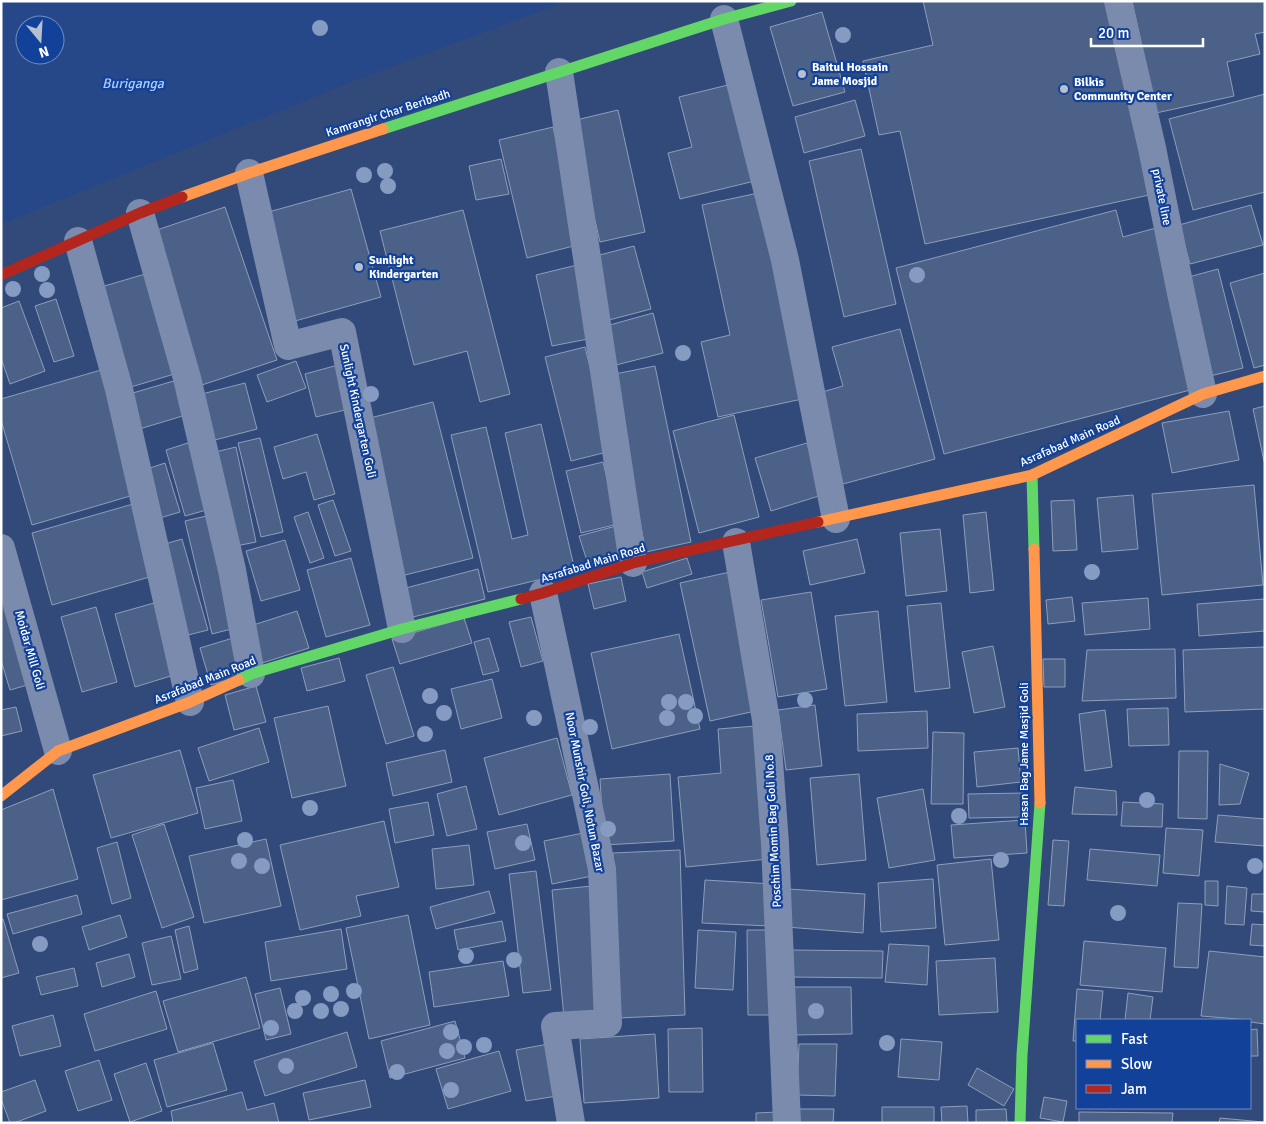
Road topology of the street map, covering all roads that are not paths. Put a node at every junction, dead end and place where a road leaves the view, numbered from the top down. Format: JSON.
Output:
{"nodes":[{"id":1,"x":791,"y":1,"type":"edge"},
{"id":2,"x":1118,"y":1,"type":"edge"},
{"id":3,"x":724,"y":19,"type":"junction"},
{"id":4,"x":560,"y":72,"type":"junction"},
{"id":5,"x":249,"y":173,"type":"junction"},
{"id":6,"x":140,"y":213,"type":"junction"},
{"id":7,"x":78,"y":241,"type":"junction"},
{"id":8,"x":1,"y":275,"type":"edge"},
{"id":9,"x":1265,"y":376,"type":"edge"},
{"id":10,"x":1203,"y":394,"type":"junction"},
{"id":11,"x":1032,"y":475,"type":"junction"},
{"id":12,"x":836,"y":519,"type":"junction"},
{"id":13,"x":736,"y":542,"type":"junction"},
{"id":14,"x":1,"y":548,"type":"edge"},
{"id":15,"x":633,"y":563,"type":"junction"},
{"id":16,"x":544,"y":593,"type":"junction"},
{"id":17,"x":402,"y":629,"type":"junction"},
{"id":18,"x":251,"y":674,"type":"junction"},
{"id":19,"x":190,"y":702,"type":"junction"},
{"id":20,"x":58,"y":752,"type":"junction"},
{"id":21,"x":1,"y":796,"type":"edge"},
{"id":22,"x":571,"y":1123,"type":"edge"},
{"id":23,"x":787,"y":1123,"type":"edge"},
{"id":24,"x":1020,"y":1123,"type":"edge"}],
"edges":[{"from":1,"to":3,"type":"street","name":"Kamrangir Char Beribadh"},
{"from":2,"to":10,"type":"street","name":"private line"},
{"from":3,"to":4,"type":"street","name":"Kamrangir Char Beribadh"},
{"from":3,"to":12,"type":"street"},
{"from":4,"to":5,"type":"street","name":"Kamrangir Char Beribadh"},
{"from":4,"to":15,"type":"street"},
{"from":5,"to":6,"type":"street","name":"Kamrangir Char Beribadh"},
{"from":5,"to":17,"type":"street","name":"Sunlight Kindergarten Goli"},
{"from":6,"to":7,"type":"street","name":"Kamrangir Char Beribadh"},
{"from":6,"to":18,"type":"street"},
{"from":7,"to":8,"type":"street","name":"Kamrangir Char Beribadh"},
{"from":7,"to":19,"type":"street"},
{"from":9,"to":10,"type":"street","name":"Asrafabad Main Road"},
{"from":10,"to":11,"type":"street","name":"Asrafabad Main Road"},
{"from":11,"to":12,"type":"street","name":"Asrafabad Main Road"},
{"from":11,"to":24,"type":"street","name":"Hasan Bag Jame Masjid Goli"},
{"from":12,"to":13,"type":"street","name":"Asrafabad Main Road"},
{"from":13,"to":15,"type":"street","name":"Asrafabad Main Road"},
{"from":13,"to":23,"type":"street","name":"Poschim Momin Bag Goli No.8"},
{"from":14,"to":20,"type":"street","name":"Moidar Mill Goli"},
{"from":15,"to":16,"type":"street","name":"Asrafabad Main Road"},
{"from":16,"to":17,"type":"street","name":"Asrafabad Main Road"},
{"from":16,"to":22,"type":"street","name":"Noor Munshir Goli, Notun Bazar"},
{"from":17,"to":18,"type":"street","name":"Asrafabad Main Road"},
{"from":18,"to":19,"type":"street","name":"Asrafabad Main Road"},
{"from":19,"to":20,"type":"street","name":"Asrafabad Main Road"},
{"from":20,"to":21,"type":"street","name":"Asrafabad Main Road"}]}
